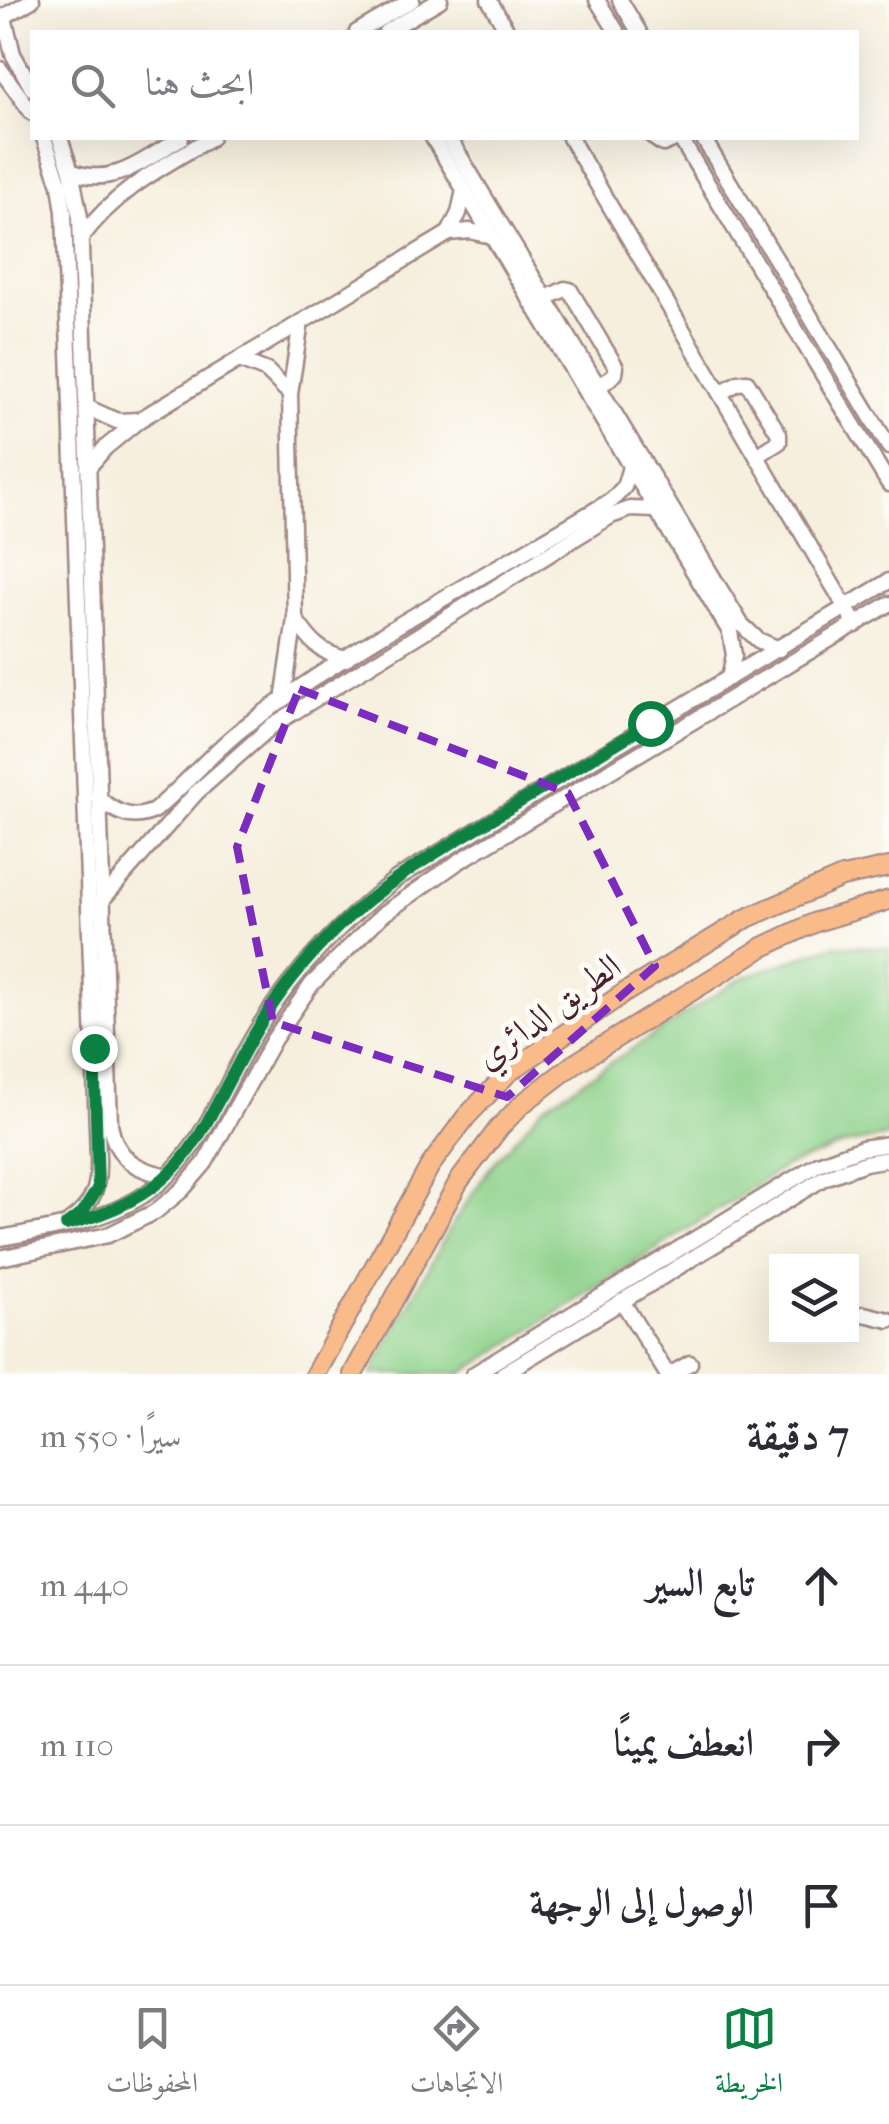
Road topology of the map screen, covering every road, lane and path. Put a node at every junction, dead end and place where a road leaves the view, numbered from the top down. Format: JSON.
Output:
{"nodes":[{"id":1,"x":32,"y":0,"type":"edge"},
{"id":2,"x":412,"y":0,"type":"edge"},
{"id":3,"x":440,"y":0,"type":"edge"},
{"id":4,"x":489,"y":0,"type":"edge"},
{"id":5,"x":620,"y":1,"type":"edge"},
{"id":6,"x":601,"y":6,"type":"edge"},
{"id":7,"x":2,"y":18,"type":"edge"},
{"id":8,"x":360,"y":30,"type":"edge"},
{"id":9,"x":394,"y":30,"type":"edge"},
{"id":10,"x":507,"y":30,"type":"edge"},
{"id":11,"x":616,"y":30,"type":"edge"},
{"id":12,"x":638,"y":30,"type":"edge"},
{"id":13,"x":0,"y":68,"type":"edge"},
{"id":14,"x":30,"y":84,"type":"edge"},
{"id":15,"x":30,"y":110,"type":"edge"},
{"id":16,"x":45,"y":140,"type":"edge"},
{"id":17,"x":61,"y":140,"type":"edge"},
{"id":18,"x":179,"y":140,"type":"edge"},
{"id":19,"x":208,"y":140,"type":"edge"},
{"id":20,"x":434,"y":140,"type":"edge"},
{"id":21,"x":450,"y":140,"type":"edge"},
{"id":22,"x":571,"y":140,"type":"edge"},
{"id":23,"x":679,"y":140,"type":"edge"},
{"id":24,"x":704,"y":140,"type":"edge"},
{"id":25,"x":71,"y":171,"type":"junction"},
{"id":26,"x":466,"y":185,"type":"junction"},
{"id":27,"x":747,"y":209,"type":"junction"},
{"id":28,"x":730,"y":220,"type":"junction"},
{"id":29,"x":449,"y":233,"type":"junction"},
{"id":30,"x":491,"y":236,"type":"junction"},
{"id":31,"x":80,"y":239,"type":"junction"},
{"id":32,"x":546,"y":298,"type":"junction"},
{"id":33,"x":300,"y":322,"type":"junction"},
{"id":34,"x":239,"y":360,"type":"junction"},
{"id":35,"x":599,"y":387,"type":"junction"},
{"id":36,"x":720,"y":393,"type":"junction"},
{"id":37,"x":290,"y":394,"type":"junction"},
{"id":38,"x":86,"y":407,"type":"junction"},
{"id":39,"x":139,"y":420,"type":"junction"},
{"id":40,"x":619,"y":436,"type":"junction"},
{"id":41,"x":889,"y":447,"type":"edge"},
{"id":42,"x":757,"y":456,"type":"junction"},
{"id":43,"x":88,"y":468,"type":"junction"},
{"id":44,"x":630,"y":468,"type":"junction"},
{"id":45,"x":889,"y":484,"type":"edge"},
{"id":46,"x":656,"y":510,"type":"junction"},
{"id":47,"x":889,"y":581,"type":"edge"},
{"id":48,"x":889,"y":604,"type":"edge"},
{"id":49,"x":846,"y":607,"type":"junction"},
{"id":50,"x":295,"y":620,"type":"junction"},
{"id":51,"x":856,"y":625,"type":"junction"},
{"id":52,"x":779,"y":649,"type":"junction"},
{"id":53,"x":346,"y":659,"type":"junction"},
{"id":54,"x":87,"y":665,"type":"junction"},
{"id":55,"x":730,"y":678,"type":"junction"},
{"id":56,"x":283,"y":700,"type":"junction"},
{"id":57,"x":650,"y":723,"type":"junction"},
{"id":58,"x":661,"y":740,"type":"junction"},
{"id":59,"x":98,"y":800,"type":"junction"},
{"id":60,"x":889,"y":867,"type":"edge"},
{"id":61,"x":804,"y":892,"type":"junction"},
{"id":62,"x":889,"y":900,"type":"edge"},
{"id":63,"x":102,"y":901,"type":"junction"},
{"id":64,"x":816,"y":922,"type":"junction"},
{"id":65,"x":624,"y":994,"type":"junction"},
{"id":66,"x":641,"y":1022,"type":"junction"},
{"id":67,"x":211,"y":1117,"type":"junction"},
{"id":68,"x":225,"y":1126,"type":"junction"},
{"id":69,"x":889,"y":1144,"type":"edge"},
{"id":70,"x":889,"y":1159,"type":"edge"},
{"id":71,"x":168,"y":1176,"type":"junction"},
{"id":72,"x":66,"y":1225,"type":"junction"},
{"id":73,"x":0,"y":1238,"type":"edge"},
{"id":74,"x":0,"y":1258,"type":"edge"},
{"id":75,"x":622,"y":1301,"type":"junction"},
{"id":76,"x":859,"y":1315,"type":"edge"},
{"id":77,"x":889,"y":1320,"type":"edge"},
{"id":78,"x":690,"y":1363,"type":"dead end"},
{"id":79,"x":315,"y":1374,"type":"edge"},
{"id":80,"x":353,"y":1374,"type":"edge"},
{"id":81,"x":474,"y":1374,"type":"edge"},
{"id":82,"x":503,"y":1374,"type":"edge"},
{"id":83,"x":669,"y":1374,"type":"edge"}],
"edges":[{"from":1,"to":7,"type":"street"},
{"from":2,"to":8,"type":"street"},
{"from":3,"to":9,"type":"street"},
{"from":4,"to":10,"type":"street"},
{"from":5,"to":6,"type":"street"},
{"from":5,"to":12,"type":"street"},
{"from":6,"to":11,"type":"street"},
{"from":7,"to":14,"type":"street"},
{"from":13,"to":15,"type":"street"},
{"from":16,"to":54,"type":"street"},
{"from":17,"to":25,"type":"street"},
{"from":18,"to":25,"type":"street"},
{"from":19,"to":31,"type":"street"},
{"from":20,"to":26,"type":"street"},
{"from":21,"to":26,"type":"street"},
{"from":22,"to":36,"type":"street"},
{"from":23,"to":28,"type":"street"},
{"from":24,"to":27,"type":"street"},
{"from":25,"to":31,"type":"street"},
{"from":26,"to":29,"type":"street"},
{"from":26,"to":30,"type":"street"},
{"from":26,"to":32,"type":"street"},
{"from":27,"to":28,"type":"street"},
{"from":27,"to":41,"type":"street"},
{"from":28,"to":45,"type":"street"},
{"from":29,"to":30,"type":"street"},
{"from":29,"to":33,"type":"street"},
{"from":30,"to":40,"type":"street"},
{"from":31,"to":38,"type":"street"},
{"from":32,"to":35,"type":"street"},
{"from":32,"to":35,"type":"street"},
{"from":33,"to":34,"type":"street"},
{"from":33,"to":37,"type":"street"},
{"from":34,"to":37,"type":"street"},
{"from":34,"to":39,"type":"street"},
{"from":35,"to":40,"type":"street"},
{"from":36,"to":42,"type":"street"},
{"from":36,"to":42,"type":"street"},
{"from":37,"to":50,"type":"street"},
{"from":38,"to":39,"type":"street"},
{"from":38,"to":43,"type":"street"},
{"from":39,"to":43,"type":"street"},
{"from":40,"to":44,"type":"street"},
{"from":40,"to":52,"type":"street"},
{"from":42,"to":49,"type":"street"},
{"from":43,"to":54,"type":"street"},
{"from":44,"to":46,"type":"street"},
{"from":44,"to":53,"type":"street"},
{"from":46,"to":55,"type":"street"},
{"from":46,"to":63,"type":"street"},
{"from":47,"to":49,"type":"street"},
{"from":48,"to":51,"type":"street"},
{"from":49,"to":51,"type":"street"},
{"from":49,"to":52,"type":"street"},
{"from":50,"to":53,"type":"street"},
{"from":50,"to":56,"type":"street"},
{"from":51,"to":58,"type":"street"},
{"from":52,"to":55,"type":"street"},
{"from":53,"to":56,"type":"street"},
{"from":54,"to":59,"type":"street"},
{"from":54,"to":72,"type":"street"},
{"from":55,"to":57,"type":"street"},
{"from":56,"to":59,"type":"street"},
{"from":57,"to":58,"type":"street"},
{"from":57,"to":67,"type":"street"},
{"from":58,"to":68,"type":"street"},
{"from":59,"to":63,"type":"street"},
{"from":60,"to":61,"type":"main road","name":"الطريق الدائري"},
{"from":61,"to":64,"type":"main road"},
{"from":61,"to":65,"type":"main road","name":"الطريق الدائري"},
{"from":62,"to":64,"type":"main road","name":"الطريق الدائري"},
{"from":63,"to":71,"type":"street"},
{"from":64,"to":66,"type":"main road","name":"الطريق الدائري"},
{"from":65,"to":66,"type":"main road"},
{"from":65,"to":79,"type":"main road","name":"الطريق الدائري"},
{"from":66,"to":80,"type":"main road","name":"الطريق الدائري"},
{"from":67,"to":68,"type":"street"},
{"from":67,"to":71,"type":"street"},
{"from":68,"to":74,"type":"street"},
{"from":69,"to":81,"type":"street"},
{"from":70,"to":75,"type":"street"},
{"from":71,"to":72,"type":"street"},
{"from":72,"to":73,"type":"street"},
{"from":75,"to":82,"type":"street"},
{"from":75,"to":83,"type":"street"},
{"from":76,"to":77,"type":"street"},
{"from":78,"to":83,"type":"street"}]}
